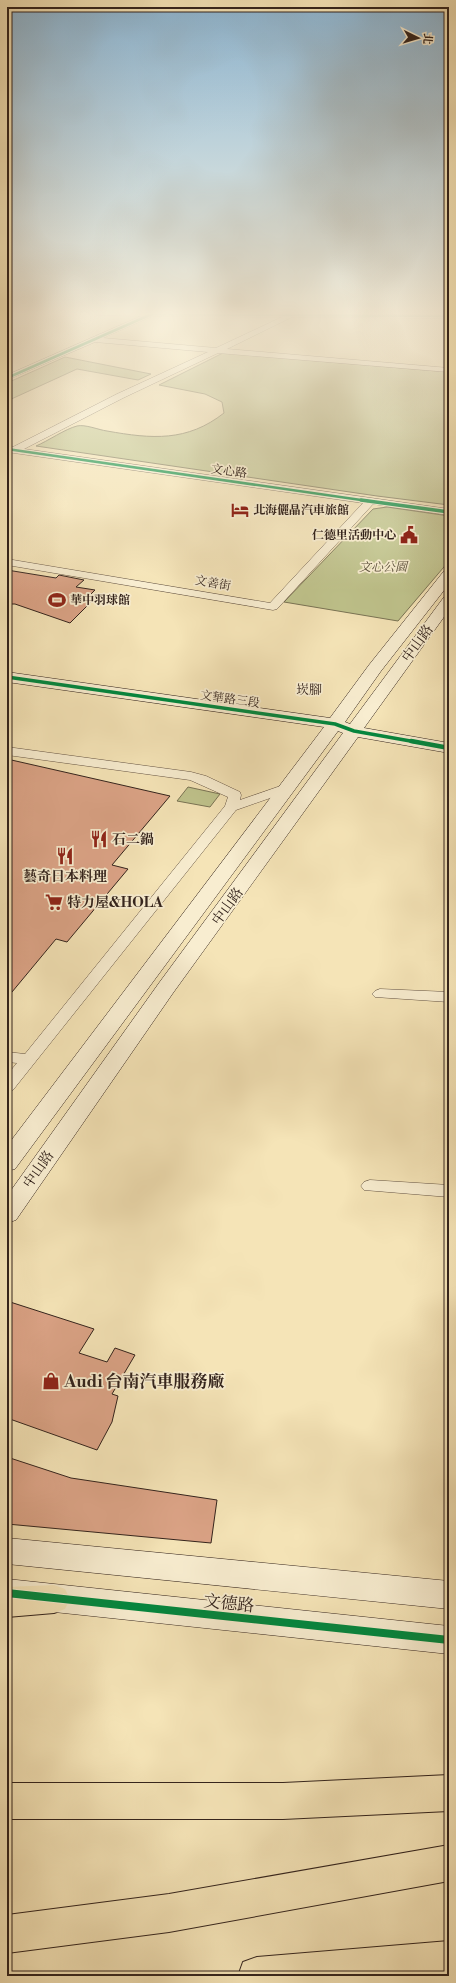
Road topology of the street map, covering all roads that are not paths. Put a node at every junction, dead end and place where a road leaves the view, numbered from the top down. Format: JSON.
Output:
{"nodes":[{"id":1,"x":101,"y":406,"type":"edge"},
{"id":2,"x":9,"y":451,"type":"edge"},
{"id":3,"x":371,"y":500,"type":"junction"},
{"id":4,"x":449,"y":512,"type":"edge"},
{"id":5,"x":7,"y":562,"type":"edge"},
{"id":6,"x":449,"y":574,"type":"edge"},
{"id":7,"x":449,"y":600,"type":"edge"},
{"id":8,"x":7,"y":677,"type":"edge"},
{"id":9,"x":335,"y":724,"type":"junction"},
{"id":10,"x":354,"y":731,"type":"junction"},
{"id":11,"x":449,"y":748,"type":"edge"},
{"id":12,"x":7,"y":751,"type":"edge"},
{"id":13,"x":289,"y":786,"type":"junction"},
{"id":14,"x":231,"y":807,"type":"junction"},
{"id":15,"x":380,"y":994,"type":"dead end"},
{"id":16,"x":449,"y":997,"type":"edge"},
{"id":17,"x":7,"y":1057,"type":"edge"},
{"id":18,"x":28,"y":1059,"type":"junction"},
{"id":19,"x":7,"y":1086,"type":"edge"},
{"id":20,"x":7,"y":1163,"type":"edge"},
{"id":21,"x":370,"y":1186,"type":"dead end"},
{"id":22,"x":449,"y":1191,"type":"edge"},
{"id":23,"x":7,"y":1214,"type":"edge"},
{"id":24,"x":7,"y":1551,"type":"edge"},
{"id":25,"x":7,"y":1593,"type":"edge"},
{"id":26,"x":449,"y":1595,"type":"edge"},
{"id":27,"x":54,"y":1599,"type":"junction"},
{"id":28,"x":7,"y":1602,"type":"edge"},
{"id":29,"x":449,"y":1640,"type":"edge"},
{"id":30,"x":449,"y":1793,"type":"edge"},
{"id":31,"x":7,"y":1801,"type":"edge"},
{"id":32,"x":449,"y":1863,"type":"edge"},
{"id":33,"x":7,"y":1934,"type":"edge"},
{"id":34,"x":449,"y":1960,"type":"edge"},
{"id":35,"x":257,"y":1976,"type":"edge"}],
"edges":[{"from":1,"to":2,"type":"street"},
{"from":2,"to":3,"type":"street","name":"文心路"},
{"from":3,"to":4,"type":"street","name":"文心路"},
{"from":3,"to":5,"type":"street","name":"文善街"},
{"from":6,"to":9,"type":"main road","name":"中山路"},
{"from":7,"to":10,"type":"main road","name":"中山路"},
{"from":8,"to":9,"type":"main road","name":"文華路三段"},
{"from":9,"to":10,"type":"main road","name":"文華路三段"},
{"from":9,"to":13,"type":"main road","name":"中山路"},
{"from":10,"to":11,"type":"main road","name":"文華路三段"},
{"from":10,"to":23,"type":"main road","name":"中山路"},
{"from":12,"to":14,"type":"street"},
{"from":13,"to":14,"type":"street"},
{"from":13,"to":20,"type":"main road","name":"中山路"},
{"from":14,"to":18,"type":"street"},
{"from":15,"to":16,"type":"street"},
{"from":17,"to":18,"type":"street"},
{"from":18,"to":19,"type":"street"},
{"from":21,"to":22,"type":"street"},
{"from":24,"to":26,"type":"main road","name":"文德路"},
{"from":25,"to":27,"type":"main road","name":"文德路"},
{"from":27,"to":28,"type":"highway"},
{"from":27,"to":29,"type":"main road","name":"文德路"},
{"from":30,"to":31,"type":"highway"},
{"from":32,"to":33,"type":"highway"},
{"from":34,"to":35,"type":"highway"}]}
